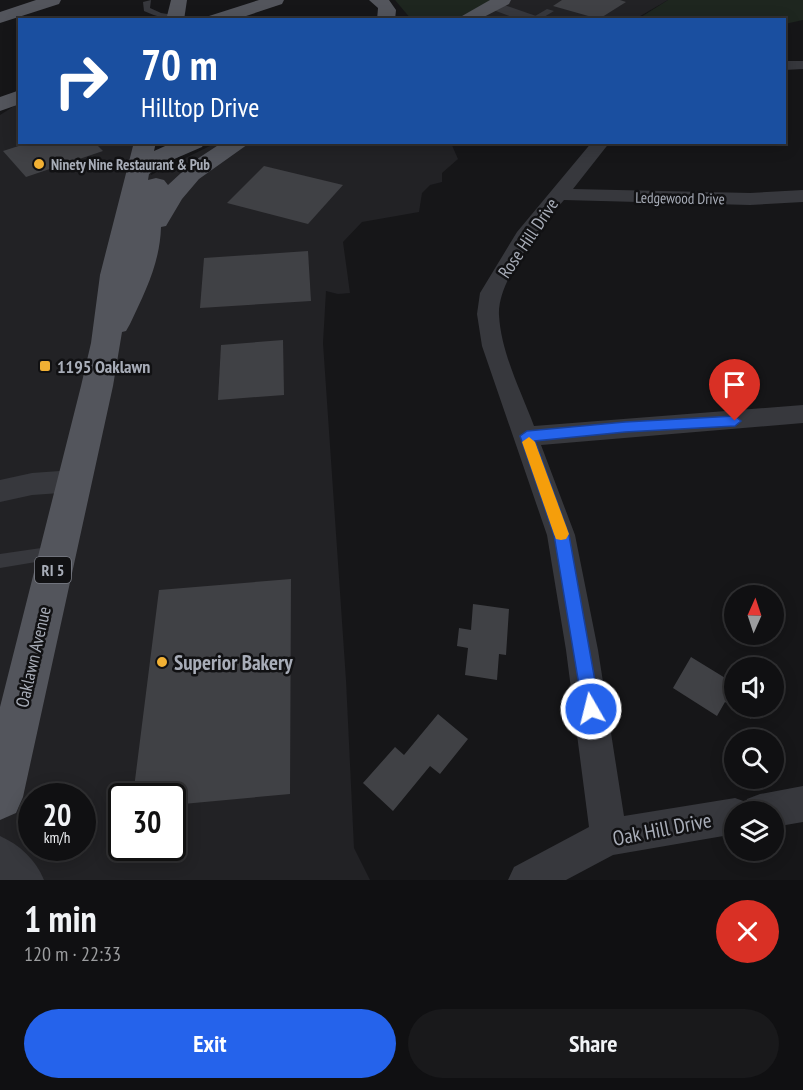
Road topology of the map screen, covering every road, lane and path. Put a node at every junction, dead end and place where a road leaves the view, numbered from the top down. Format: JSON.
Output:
{"nodes":[{"id":1,"x":14,"y":0,"type":"edge"},
{"id":2,"x":53,"y":0,"type":"edge"},
{"id":3,"x":148,"y":0,"type":"edge"},
{"id":4,"x":276,"y":0,"type":"edge"},
{"id":5,"x":377,"y":0,"type":"edge"},
{"id":6,"x":295,"y":1,"type":"edge"},
{"id":7,"x":498,"y":3,"type":"edge"},
{"id":8,"x":236,"y":5,"type":"edge"},
{"id":9,"x":0,"y":6,"type":"edge"},
{"id":10,"x":550,"y":11,"type":"dead end"},
{"id":11,"x":183,"y":15,"type":"edge"},
{"id":12,"x":0,"y":18,"type":"edge"},
{"id":13,"x":218,"y":18,"type":"edge"},
{"id":14,"x":386,"y":18,"type":"edge"},
{"id":15,"x":468,"y":18,"type":"edge"},
{"id":16,"x":526,"y":18,"type":"edge"},
{"id":17,"x":531,"y":18,"type":"edge"},
{"id":18,"x":803,"y":65,"type":"edge"},
{"id":19,"x":786,"y":66,"type":"edge"},
{"id":20,"x":18,"y":97,"type":"edge"},
{"id":21,"x":0,"y":105,"type":"edge"},
{"id":22,"x":188,"y":144,"type":"edge"},
{"id":23,"x":221,"y":144,"type":"edge"},
{"id":24,"x":236,"y":144,"type":"edge"},
{"id":25,"x":600,"y":144,"type":"edge"},
{"id":26,"x":155,"y":155,"type":"edge"},
{"id":27,"x":557,"y":194,"type":"junction"},
{"id":28,"x":803,"y":196,"type":"edge"},
{"id":29,"x":148,"y":242,"type":"junction"},
{"id":30,"x":106,"y":343,"type":"junction"},
{"id":31,"x":803,"y":414,"type":"edge"},
{"id":32,"x":527,"y":436,"type":"junction"},
{"id":33,"x":74,"y":481,"type":"junction"},
{"id":34,"x":0,"y":491,"type":"edge"},
{"id":35,"x":57,"y":552,"type":"junction"},
{"id":36,"x":0,"y":561,"type":"edge"},
{"id":37,"x":0,"y":796,"type":"edge"},
{"id":38,"x":803,"y":804,"type":"edge"},
{"id":39,"x":784,"y":808,"type":"edge"},
{"id":40,"x":724,"y":818,"type":"edge"},
{"id":41,"x":609,"y":837,"type":"junction"},
{"id":42,"x":0,"y":855,"type":"edge"},
{"id":43,"x":25,"y":880,"type":"edge"},
{"id":44,"x":527,"y":880,"type":"edge"}],
"edges":[{"from":1,"to":9,"type":"main road"},
{"from":2,"to":12,"type":"main road"},
{"from":3,"to":11,"type":"lane"},
{"from":4,"to":8,"type":"main road"},
{"from":5,"to":14,"type":"main road"},
{"from":6,"to":8,"type":"main road"},
{"from":7,"to":15,"type":"main road"},
{"from":7,"to":16,"type":"street"},
{"from":8,"to":11,"type":"main road"},
{"from":8,"to":13,"type":"main road"},
{"from":10,"to":17,"type":"lane"},
{"from":18,"to":19,"type":"street"},
{"from":20,"to":21,"type":"main road"},
{"from":22,"to":26,"type":"main road"},
{"from":23,"to":26,"type":"main road"},
{"from":24,"to":29,"type":"main road"},
{"from":25,"to":27,"type":"street","name":"Rose Hill Drive"},
{"from":26,"to":29,"type":"main road","name":"Oaklawn Avenue","number":"RI 5"},
{"from":26,"to":30,"type":"main road","name":"Oaklawn Avenue","number":"RI 5"},
{"from":27,"to":28,"type":"street","name":"Ledgewood Drive"},
{"from":27,"to":32,"type":"street","name":"Rose Hill Drive"},
{"from":29,"to":30,"type":"main road","name":"Oaklawn Avenue","number":"RI 5"},
{"from":30,"to":33,"type":"main road","name":"Oaklawn Avenue","number":"RI 5"},
{"from":31,"to":32,"type":"street"},
{"from":32,"to":41,"type":"street","name":"Rose Hill Drive"},
{"from":33,"to":34,"type":"street"},
{"from":33,"to":35,"type":"main road","name":"Oaklawn Avenue","number":"RI 5"},
{"from":35,"to":36,"type":"lane"},
{"from":35,"to":37,"type":"main road","name":"Oaklawn Avenue","number":"RI 5"},
{"from":38,"to":39,"type":"street"},
{"from":40,"to":41,"type":"street","name":"Oak Hill Drive"},
{"from":41,"to":44,"type":"street","name":"Oak Hill Drive"},
{"from":42,"to":43,"type":"street"}]}
